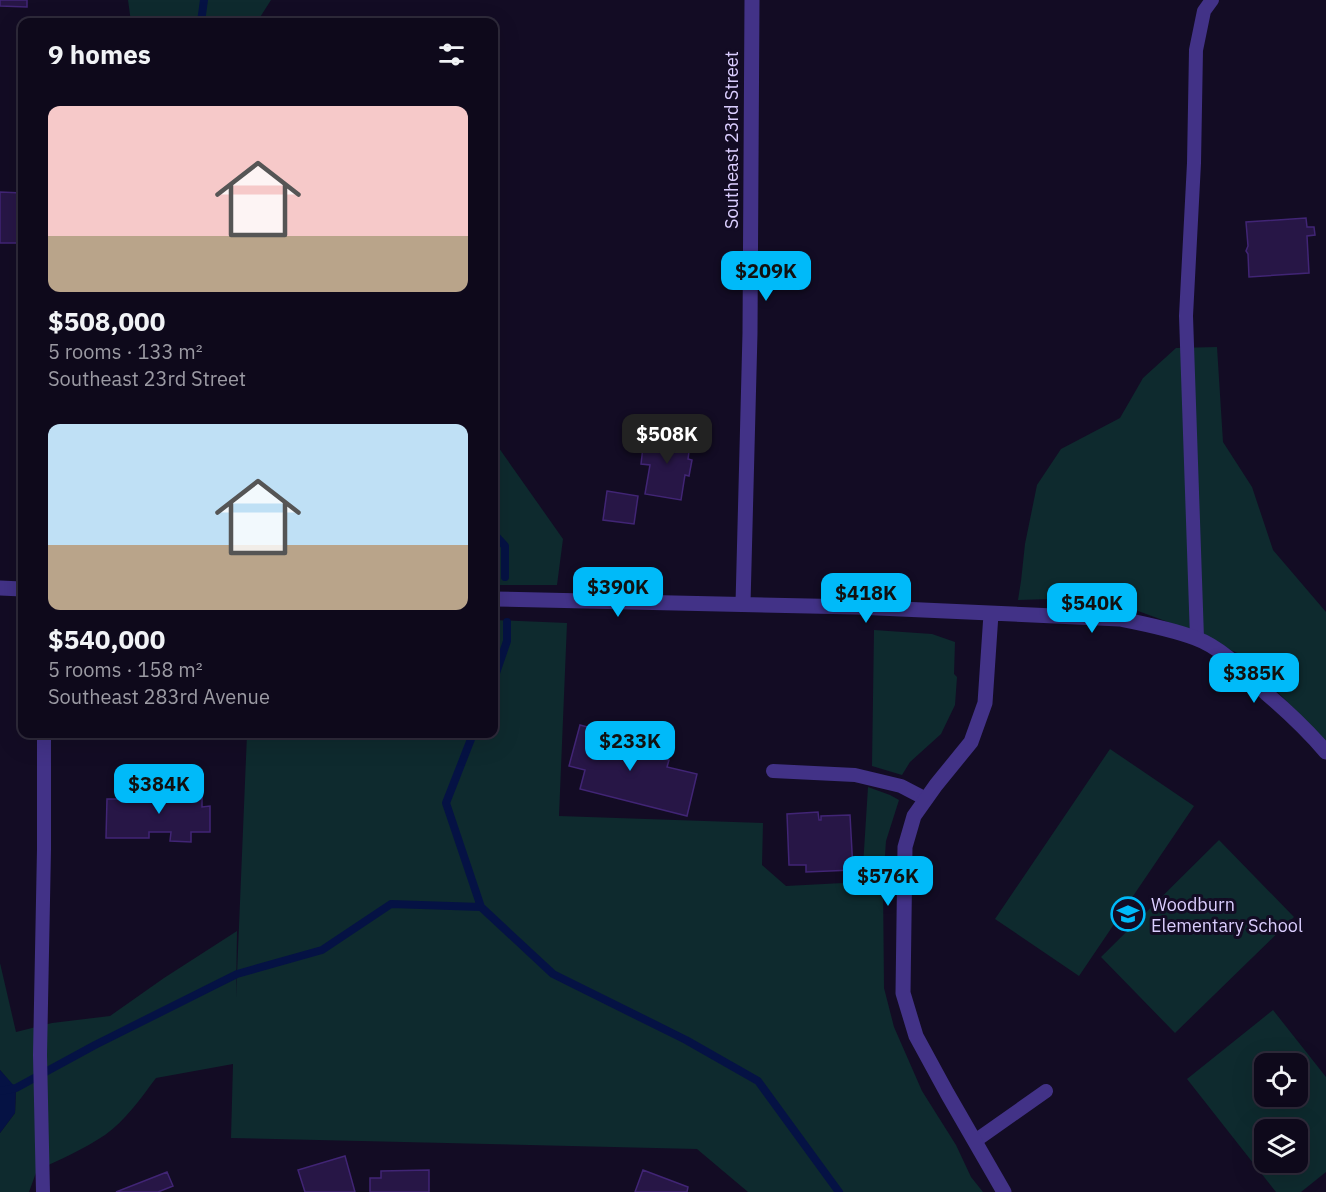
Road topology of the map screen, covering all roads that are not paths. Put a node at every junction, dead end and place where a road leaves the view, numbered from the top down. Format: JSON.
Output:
{"nodes":[{"id":1,"x":752,"y":0,"type":"edge"},
{"id":2,"x":1212,"y":0,"type":"edge"},
{"id":3,"x":0,"y":588,"type":"edge"},
{"id":4,"x":18,"y":589,"type":"edge"},
{"id":5,"x":498,"y":599,"type":"edge"},
{"id":6,"x":743,"y":604,"type":"junction"},
{"id":7,"x":991,"y":614,"type":"junction"},
{"id":8,"x":1197,"y":638,"type":"junction"},
{"id":9,"x":44,"y":738,"type":"edge"},
{"id":10,"x":1326,"y":752,"type":"edge"},
{"id":11,"x":773,"y":771,"type":"dead end"},
{"id":12,"x":926,"y":799,"type":"junction"},
{"id":13,"x":1046,"y":1091,"type":"dead end"},
{"id":14,"x":975,"y":1141,"type":"junction"},
{"id":15,"x":43,"y":1192,"type":"edge"},
{"id":16,"x":1004,"y":1192,"type":"edge"}],
"edges":[{"from":1,"to":6,"type":"street","name":"Southeast 23rd Street"},
{"from":2,"to":8,"type":"lane"},
{"from":3,"to":4,"type":"street"},
{"from":5,"to":6,"type":"street"},
{"from":6,"to":7,"type":"street"},
{"from":7,"to":8,"type":"street"},
{"from":7,"to":12,"type":"street"},
{"from":8,"to":10,"type":"street"},
{"from":9,"to":15,"type":"lane"},
{"from":11,"to":12,"type":"lane"},
{"from":12,"to":14,"type":"street"},
{"from":13,"to":14,"type":"lane"},
{"from":14,"to":16,"type":"street"}]}
